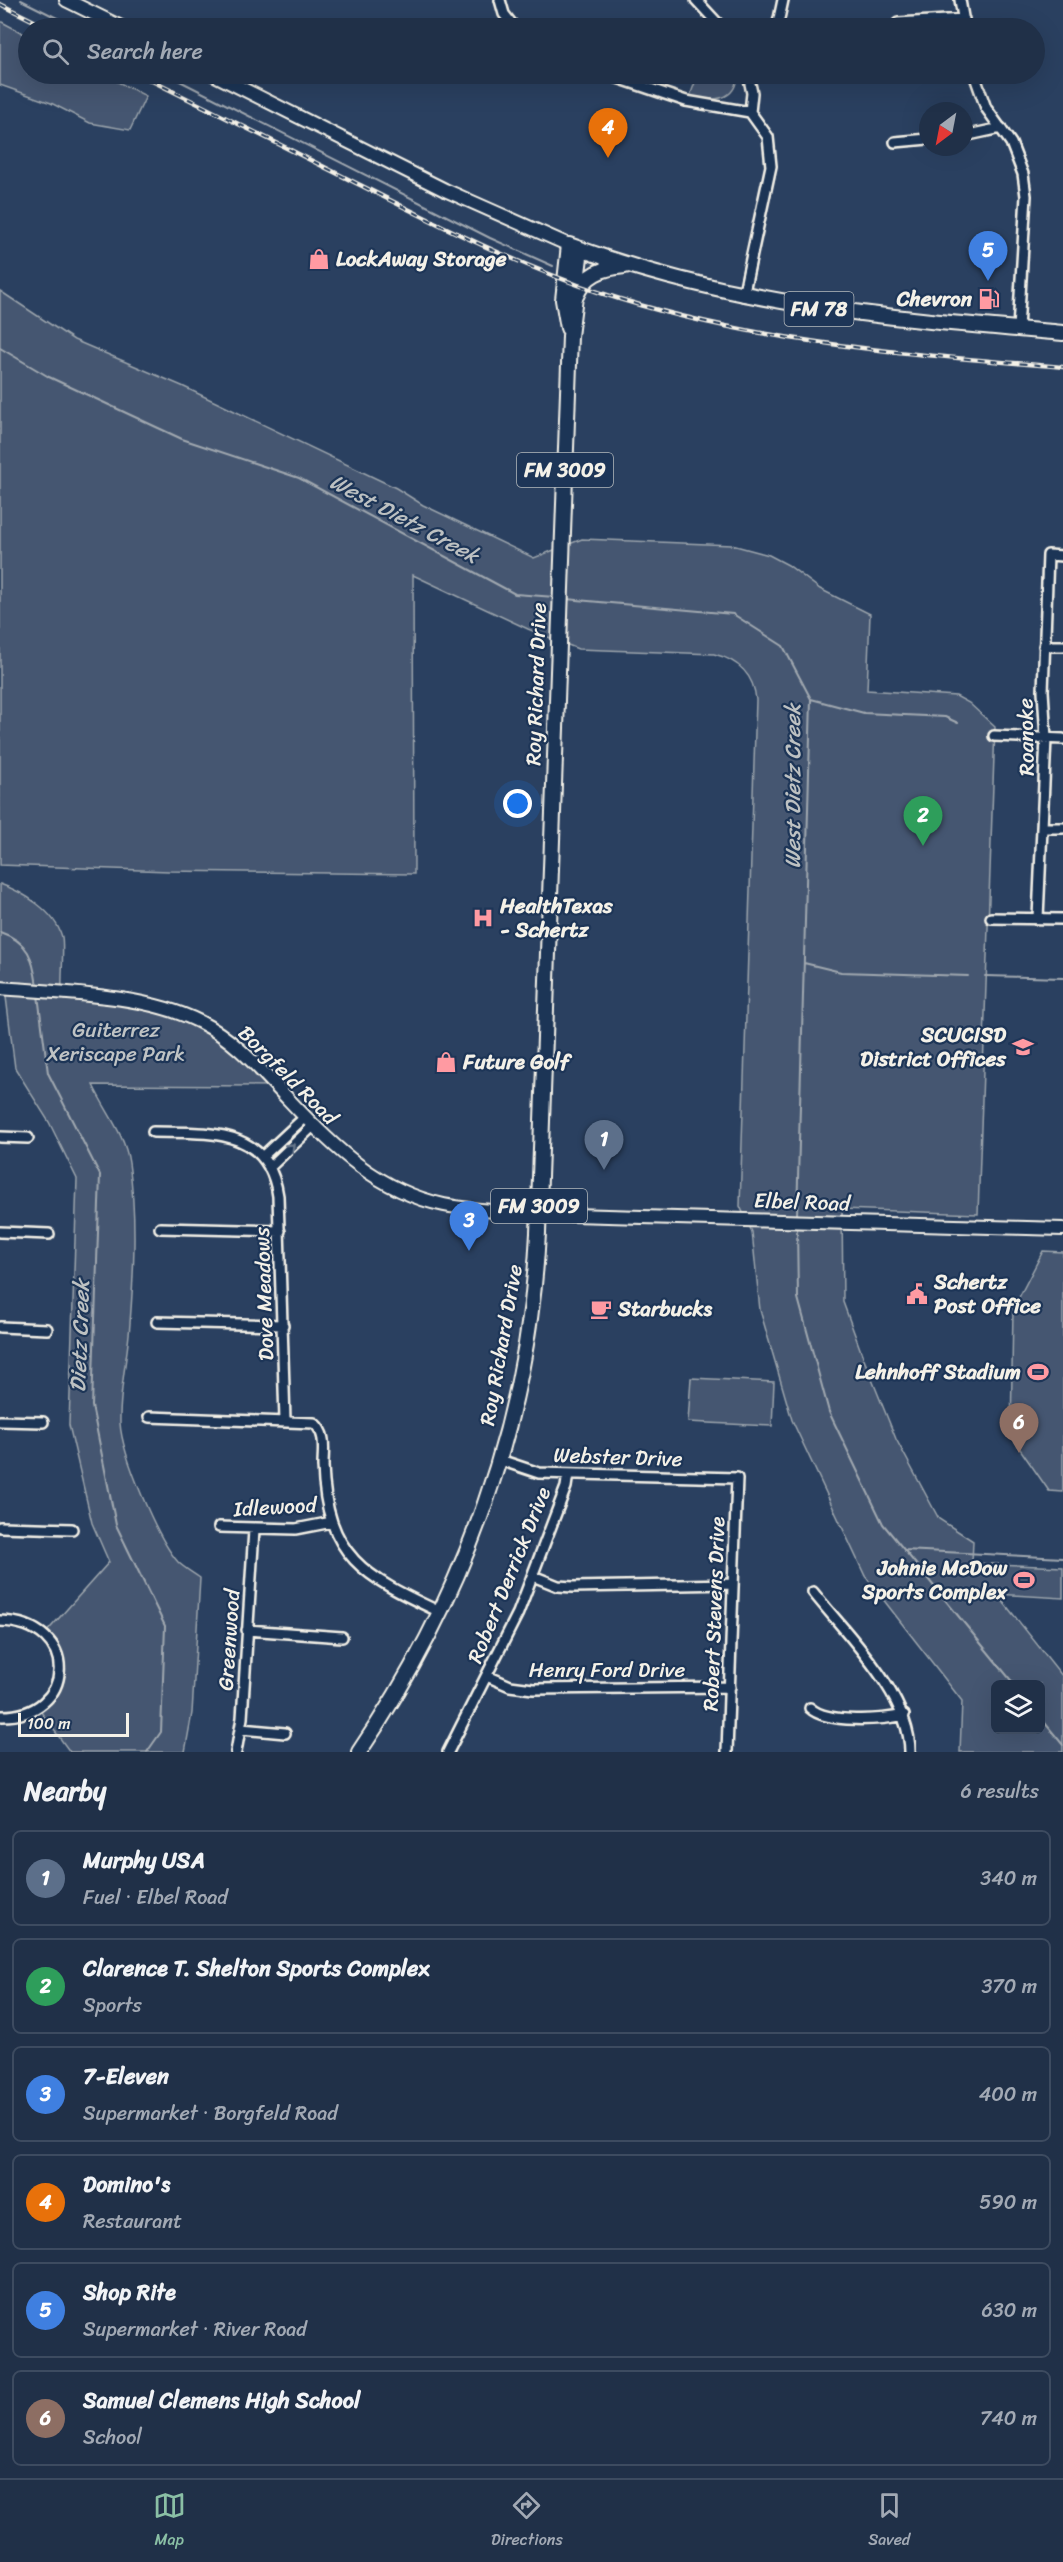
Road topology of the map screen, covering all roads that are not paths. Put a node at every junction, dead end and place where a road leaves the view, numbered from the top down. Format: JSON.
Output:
{"nodes":[{"id":1,"x":66,"y":0,"type":"edge"},
{"id":2,"x":500,"y":0,"type":"edge"},
{"id":3,"x":696,"y":0,"type":"edge"},
{"id":4,"x":783,"y":0,"type":"edge"},
{"id":5,"x":960,"y":0,"type":"edge"},
{"id":6,"x":103,"y":18,"type":"edge"},
{"id":7,"x":507,"y":18,"type":"edge"},
{"id":8,"x":713,"y":18,"type":"edge"},
{"id":9,"x":779,"y":18,"type":"edge"},
{"id":10,"x":963,"y":18,"type":"edge"},
{"id":11,"x":233,"y":84,"type":"edge"},
{"id":12,"x":636,"y":84,"type":"edge"},
{"id":13,"x":750,"y":84,"type":"edge"},
{"id":14,"x":977,"y":84,"type":"edge"},
{"id":15,"x":750,"y":112,"type":"junction"},
{"id":16,"x":1000,"y":128,"type":"junction"},
{"id":17,"x":973,"y":134,"type":"edge"},
{"id":18,"x":919,"y":141,"type":"edge"},
{"id":19,"x":895,"y":142,"type":"dead end"},
{"id":20,"x":575,"y":247,"type":"junction"},
{"id":21,"x":631,"y":266,"type":"junction"},
{"id":22,"x":743,"y":296,"type":"junction"},
{"id":23,"x":576,"y":298,"type":"junction"},
{"id":24,"x":1018,"y":329,"type":"junction"},
{"id":25,"x":1063,"y":333,"type":"edge"},
{"id":26,"x":570,"y":336,"type":"junction"},
{"id":27,"x":1063,"y":556,"type":"edge"},
{"id":28,"x":1044,"y":646,"type":"junction"},
{"id":29,"x":1063,"y":646,"type":"edge"},
{"id":30,"x":994,"y":736,"type":"dead end"},
{"id":31,"x":1046,"y":738,"type":"junction"},
{"id":32,"x":1063,"y":739,"type":"edge"},
{"id":33,"x":1043,"y":828,"type":"junction"},
{"id":34,"x":1063,"y":828,"type":"edge"},
{"id":35,"x":991,"y":918,"type":"dead end"},
{"id":36,"x":1038,"y":918,"type":"junction"},
{"id":37,"x":1063,"y":919,"type":"edge"},
{"id":38,"x":3,"y":988,"type":"edge"},
{"id":39,"x":309,"y":1122,"type":"junction"},
{"id":40,"x":153,"y":1132,"type":"dead end"},
{"id":41,"x":0,"y":1137,"type":"edge"},
{"id":42,"x":28,"y":1138,"type":"dead end"},
{"id":43,"x":265,"y":1162,"type":"junction"},
{"id":44,"x":539,"y":1214,"type":"junction"},
{"id":45,"x":160,"y":1228,"type":"dead end"},
{"id":46,"x":1063,"y":1229,"type":"edge"},
{"id":47,"x":280,"y":1231,"type":"junction"},
{"id":48,"x":0,"y":1232,"type":"edge"},
{"id":49,"x":49,"y":1234,"type":"dead end"},
{"id":50,"x":157,"y":1322,"type":"dead end"},
{"id":51,"x":283,"y":1325,"type":"junction"},
{"id":52,"x":0,"y":1327,"type":"edge"},
{"id":53,"x":47,"y":1329,"type":"dead end"},
{"id":54,"x":149,"y":1418,"type":"dead end"},
{"id":55,"x":285,"y":1420,"type":"junction"},
{"id":56,"x":0,"y":1421,"type":"edge"},
{"id":57,"x":43,"y":1422,"type":"dead end"},
{"id":58,"x":500,"y":1460,"type":"junction"},
{"id":59,"x":568,"y":1474,"type":"junction"},
{"id":60,"x":737,"y":1478,"type":"joint"},
{"id":61,"x":332,"y":1522,"type":"junction"},
{"id":62,"x":0,"y":1527,"type":"edge"},
{"id":63,"x":219,"y":1527,"type":"dead end"},
{"id":64,"x":72,"y":1529,"type":"dead end"},
{"id":65,"x":254,"y":1530,"type":"junction"},
{"id":66,"x":533,"y":1576,"type":"junction"},
{"id":67,"x":733,"y":1584,"type":"junction"},
{"id":68,"x":813,"y":1592,"type":"dead end"},
{"id":69,"x":440,"y":1612,"type":"junction"},
{"id":70,"x":0,"y":1621,"type":"edge"},
{"id":71,"x":247,"y":1630,"type":"junction"},
{"id":72,"x":342,"y":1637,"type":"dead end"},
{"id":73,"x":487,"y":1676,"type":"junction"},
{"id":74,"x":730,"y":1688,"type":"junction"},
{"id":75,"x":810,"y":1708,"type":"dead end"},
{"id":76,"x":904,"y":1715,"type":"junction"},
{"id":77,"x":0,"y":1716,"type":"edge"},
{"id":78,"x":241,"y":1729,"type":"junction"},
{"id":79,"x":285,"y":1733,"type":"dead end"},
{"id":80,"x":236,"y":1752,"type":"edge"},
{"id":81,"x":359,"y":1752,"type":"edge"},
{"id":82,"x":448,"y":1752,"type":"edge"},
{"id":83,"x":727,"y":1752,"type":"edge"},
{"id":84,"x":910,"y":1752,"type":"edge"}],
"edges":[{"from":1,"to":6,"type":"street"},
{"from":2,"to":7,"type":"street"},
{"from":3,"to":8,"type":"street"},
{"from":4,"to":9,"type":"street"},
{"from":5,"to":10,"type":"street"},
{"from":11,"to":20,"type":"street","number":"FM 78"},
{"from":12,"to":15,"type":"street"},
{"from":13,"to":15,"type":"street"},
{"from":14,"to":16,"type":"street"},
{"from":15,"to":22,"type":"street"},
{"from":16,"to":17,"type":"street"},
{"from":16,"to":24,"type":"street"},
{"from":18,"to":19,"type":"street"},
{"from":20,"to":21,"type":"main road","number":"FM 78"},
{"from":20,"to":23,"type":"main road","name":"Roy Richard Drive","number":"FM 3009"},
{"from":20,"to":26,"type":"main road","name":"Roy Richard Drive","number":"FM 3009"},
{"from":21,"to":22,"type":"main road","number":"FM 78"},
{"from":21,"to":23,"type":"main road"},
{"from":22,"to":24,"type":"main road","number":"FM 78"},
{"from":23,"to":26,"type":"main road","name":"Roy Richard Drive","number":"FM 3009"},
{"from":24,"to":25,"type":"main road","number":"FM 78"},
{"from":26,"to":44,"type":"main road","name":"Roy Richard Drive","number":"FM 3009"},
{"from":27,"to":28,"type":"street","name":"Roanoke"},
{"from":28,"to":29,"type":"street"},
{"from":28,"to":31,"type":"street","name":"Roanoke"},
{"from":30,"to":31,"type":"street"},
{"from":31,"to":32,"type":"street"},
{"from":31,"to":33,"type":"street","name":"Roanoke"},
{"from":33,"to":34,"type":"street"},
{"from":33,"to":36,"type":"street","name":"Roanoke"},
{"from":35,"to":36,"type":"street"},
{"from":36,"to":37,"type":"street"},
{"from":38,"to":39,"type":"street","name":"Borgfeld Road"},
{"from":39,"to":43,"type":"street"},
{"from":39,"to":44,"type":"street","name":"Borgfeld Road"},
{"from":40,"to":43,"type":"street"},
{"from":41,"to":42,"type":"street"},
{"from":43,"to":47,"type":"street","name":"Dove Meadows"},
{"from":44,"to":46,"type":"street","name":"Elbel Road"},
{"from":44,"to":58,"type":"main road","name":"Roy Richard Drive","number":"FM 3009"},
{"from":45,"to":47,"type":"street"},
{"from":47,"to":51,"type":"street","name":"Dove Meadows"},
{"from":48,"to":49,"type":"street"},
{"from":50,"to":51,"type":"street"},
{"from":51,"to":55,"type":"street","name":"Dove Meadows"},
{"from":52,"to":53,"type":"street"},
{"from":54,"to":55,"type":"street"},
{"from":55,"to":61,"type":"street"},
{"from":56,"to":57,"type":"street"},
{"from":58,"to":59,"type":"street","name":"Webster Drive"},
{"from":58,"to":69,"type":"main road","name":"Roy Richard Drive","number":"FM 3009"},
{"from":59,"to":60,"type":"street","name":"Webster Drive"},
{"from":59,"to":66,"type":"street","name":"Robert Derrick Drive"},
{"from":60,"to":67,"type":"street","name":"Robert Stevens Drive"},
{"from":61,"to":65,"type":"street","name":"Idlewood"},
{"from":61,"to":69,"type":"street"},
{"from":62,"to":64,"type":"street"},
{"from":63,"to":65,"type":"street","name":"Idlewood"},
{"from":65,"to":71,"type":"street","name":"Greenwood"},
{"from":66,"to":67,"type":"street"},
{"from":66,"to":73,"type":"street","name":"Robert Derrick Drive"},
{"from":67,"to":74,"type":"street","name":"Robert Stevens Drive"},
{"from":68,"to":76,"type":"street"},
{"from":69,"to":81,"type":"main road","name":"Roy Richard Drive","number":"FM 3009"},
{"from":70,"to":77,"type":"street"},
{"from":71,"to":72,"type":"street"},
{"from":71,"to":78,"type":"street","name":"Greenwood"},
{"from":73,"to":74,"type":"street","name":"Henry Ford Drive"},
{"from":73,"to":82,"type":"street","name":"Robert Derrick Drive"},
{"from":74,"to":83,"type":"street","name":"Robert Stevens Drive"},
{"from":75,"to":76,"type":"street"},
{"from":76,"to":84,"type":"street"},
{"from":78,"to":79,"type":"street"},
{"from":78,"to":80,"type":"street","name":"Greenwood"}]}
